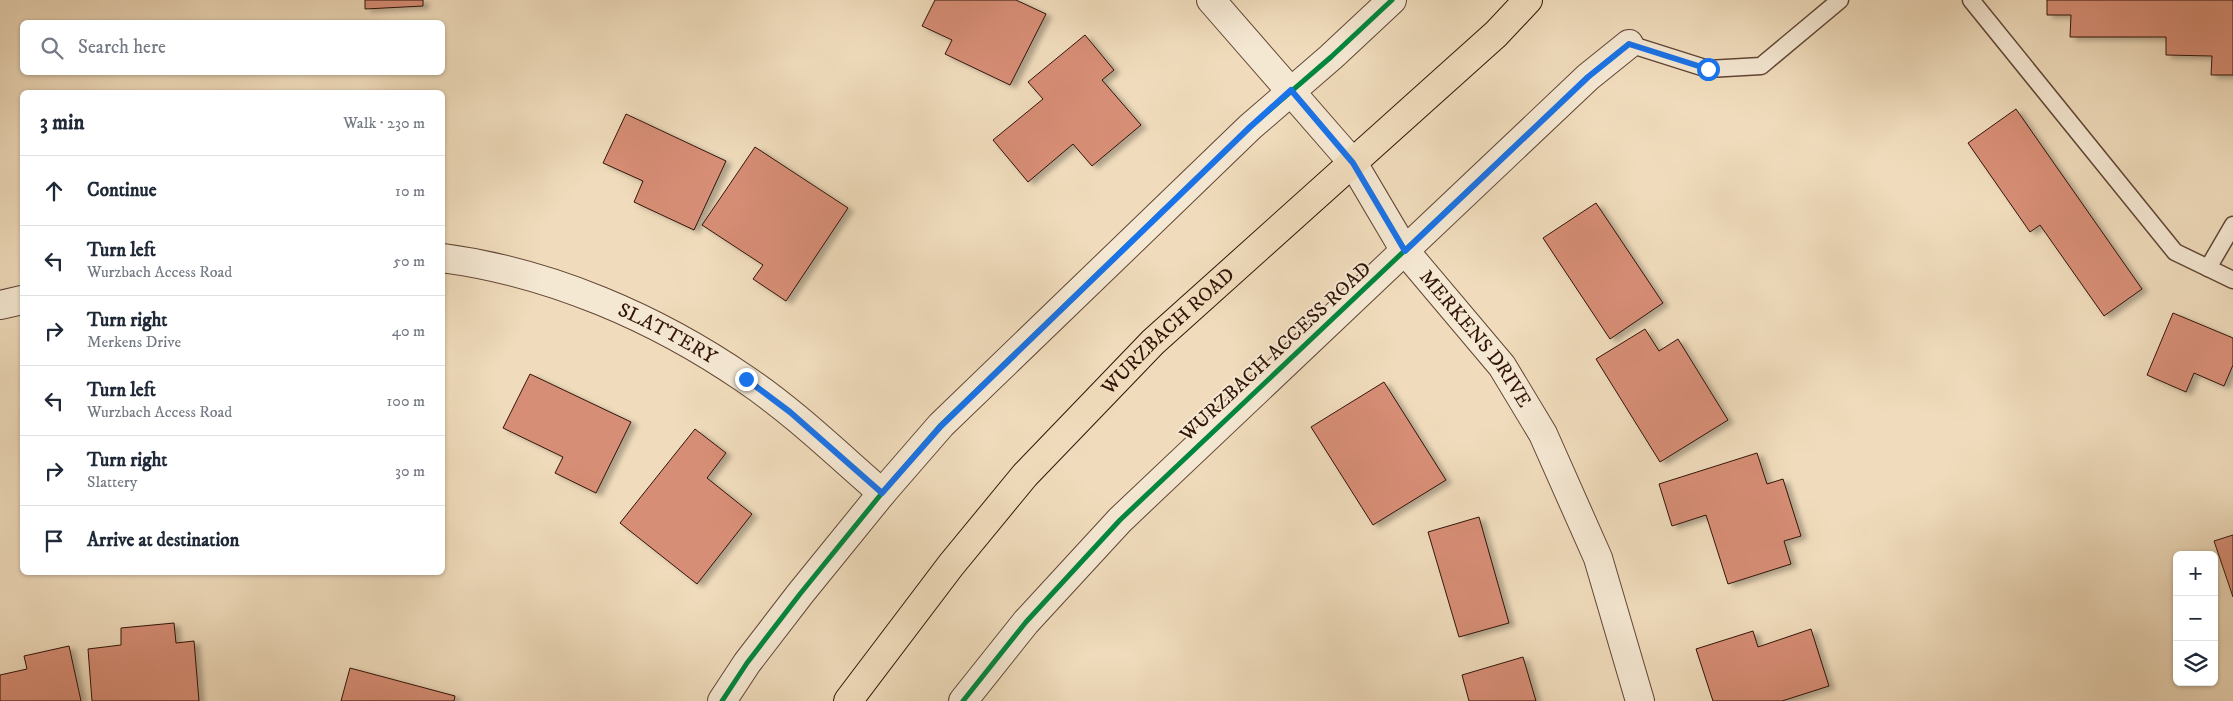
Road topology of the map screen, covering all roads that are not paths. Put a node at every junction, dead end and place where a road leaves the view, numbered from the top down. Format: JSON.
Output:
{"nodes":[{"id":1,"x":1211,"y":0,"type":"edge"},
{"id":2,"x":1392,"y":0,"type":"edge"},
{"id":3,"x":1528,"y":0,"type":"edge"},
{"id":4,"x":1840,"y":0,"type":"edge"},
{"id":5,"x":1971,"y":0,"type":"edge"},
{"id":6,"x":1629,"y":44,"type":"joint"},
{"id":7,"x":1291,"y":90,"type":"junction"},
{"id":8,"x":1353,"y":163,"type":"junction"},
{"id":9,"x":2233,"y":225,"type":"edge"},
{"id":10,"x":1405,"y":251,"type":"junction"},
{"id":11,"x":445,"y":258,"type":"edge"},
{"id":12,"x":2208,"y":268,"type":"junction"},
{"id":13,"x":2233,"y":280,"type":"edge"},
{"id":14,"x":20,"y":301,"type":"edge"},
{"id":15,"x":0,"y":306,"type":"edge"},
{"id":16,"x":882,"y":493,"type":"junction"},
{"id":17,"x":722,"y":701,"type":"edge"},
{"id":18,"x":848,"y":701,"type":"edge"},
{"id":19,"x":964,"y":701,"type":"edge"},
{"id":20,"x":1640,"y":701,"type":"edge"}],
"edges":[{"from":1,"to":7,"type":"street","name":"MERKENS DRIVE"},
{"from":2,"to":7,"type":"street"},
{"from":3,"to":8,"type":"main road","name":"WURZBACH ROAD"},
{"from":4,"to":6,"type":"lane"},
{"from":5,"to":12,"type":"lane"},
{"from":6,"to":10,"type":"street","name":"WURZBACH ACCESS ROAD"},
{"from":7,"to":8,"type":"street","name":"MERKENS DRIVE"},
{"from":7,"to":16,"type":"street"},
{"from":8,"to":10,"type":"street","name":"MERKENS DRIVE"},
{"from":8,"to":18,"type":"main road","name":"WURZBACH ROAD"},
{"from":9,"to":12,"type":"lane"},
{"from":10,"to":19,"type":"street","name":"WURZBACH ACCESS ROAD"},
{"from":10,"to":20,"type":"street","name":"MERKENS DRIVE"},
{"from":11,"to":16,"type":"street","name":"SLATTERY"},
{"from":12,"to":13,"type":"lane"},
{"from":14,"to":15,"type":"street"},
{"from":16,"to":17,"type":"street"}]}
